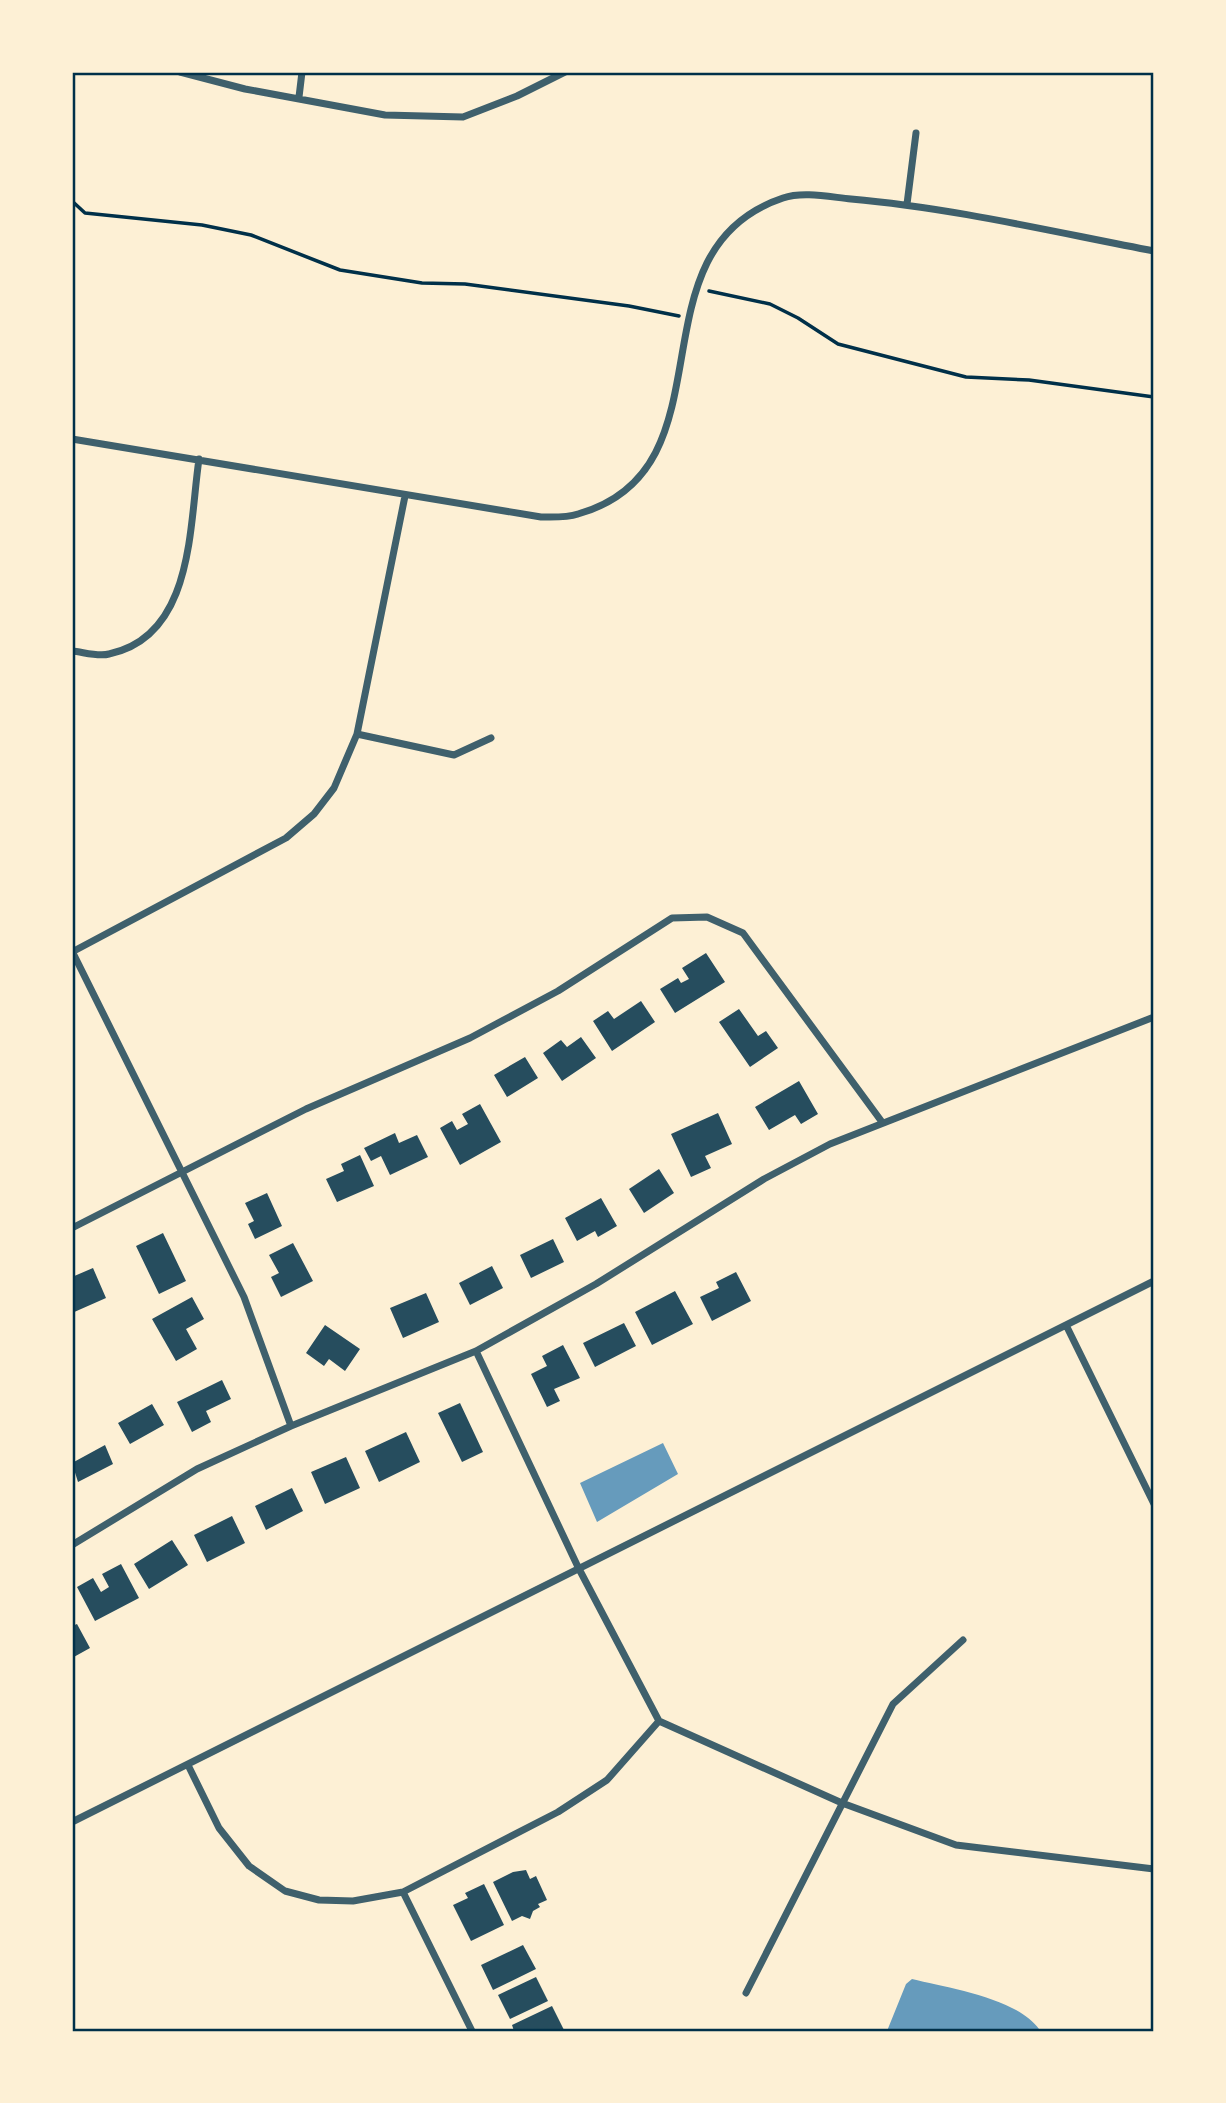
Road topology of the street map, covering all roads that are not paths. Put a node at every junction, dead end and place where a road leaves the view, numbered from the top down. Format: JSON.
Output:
{"nodes":[{"id":1,"x":180,"y":72,"type":"edge"},
{"id":2,"x":302,"y":72,"type":"edge"},
{"id":3,"x":565,"y":72,"type":"edge"},
{"id":4,"x":299,"y":97,"type":"junction"},
{"id":5,"x":916,"y":133,"type":"dead end"},
{"id":6,"x":907,"y":204,"type":"junction"},
{"id":7,"x":1154,"y":251,"type":"edge"},
{"id":8,"x":72,"y":439,"type":"edge"},
{"id":9,"x":200,"y":459,"type":"junction"},
{"id":10,"x":405,"y":496,"type":"junction"},
{"id":11,"x":72,"y":651,"type":"edge"},
{"id":12,"x":357,"y":734,"type":"junction"},
{"id":13,"x":491,"y":738,"type":"dead end"},
{"id":14,"x":72,"y":951,"type":"edge"},
{"id":15,"x":1154,"y":1017,"type":"edge"},
{"id":16,"x":882,"y":1122,"type":"junction"},
{"id":17,"x":181,"y":1173,"type":"junction"},
{"id":18,"x":72,"y":1228,"type":"edge"},
{"id":19,"x":1154,"y":1281,"type":"edge"},
{"id":20,"x":1066,"y":1325,"type":"junction"},
{"id":21,"x":476,"y":1351,"type":"junction"},
{"id":22,"x":291,"y":1426,"type":"junction"},
{"id":23,"x":1154,"y":1504,"type":"edge"},
{"id":24,"x":72,"y":1545,"type":"edge"},
{"id":25,"x":578,"y":1567,"type":"junction"},
{"id":26,"x":963,"y":1640,"type":"dead end"},
{"id":27,"x":659,"y":1721,"type":"junction"},
{"id":28,"x":188,"y":1765,"type":"junction"},
{"id":29,"x":842,"y":1803,"type":"junction"},
{"id":30,"x":72,"y":1822,"type":"edge"},
{"id":31,"x":1154,"y":1869,"type":"edge"},
{"id":32,"x":403,"y":1892,"type":"junction"},
{"id":33,"x":746,"y":1993,"type":"dead end"},
{"id":34,"x":472,"y":2031,"type":"edge"}],
"edges":[{"from":1,"to":4,"type":"street"},
{"from":2,"to":4,"type":"street"},
{"from":3,"to":4,"type":"street"},
{"from":5,"to":6,"type":"street"},
{"from":6,"to":7,"type":"street"},
{"from":6,"to":10,"type":"street"},
{"from":8,"to":9,"type":"street"},
{"from":9,"to":10,"type":"street"},
{"from":9,"to":11,"type":"street"},
{"from":10,"to":12,"type":"street"},
{"from":12,"to":13,"type":"street"},
{"from":12,"to":14,"type":"street"},
{"from":14,"to":17,"type":"street"},
{"from":15,"to":16,"type":"street"},
{"from":16,"to":17,"type":"street"},
{"from":16,"to":21,"type":"street"},
{"from":17,"to":18,"type":"street"},
{"from":17,"to":22,"type":"street"},
{"from":19,"to":20,"type":"street"},
{"from":20,"to":23,"type":"street"},
{"from":20,"to":25,"type":"street"},
{"from":21,"to":22,"type":"street"},
{"from":21,"to":25,"type":"street"},
{"from":22,"to":24,"type":"street"},
{"from":25,"to":27,"type":"street"},
{"from":25,"to":28,"type":"street"},
{"from":26,"to":29,"type":"street"},
{"from":27,"to":29,"type":"street"},
{"from":27,"to":32,"type":"street"},
{"from":28,"to":30,"type":"street"},
{"from":28,"to":32,"type":"street"},
{"from":29,"to":31,"type":"street"},
{"from":29,"to":33,"type":"street"},
{"from":32,"to":34,"type":"street"}]}
